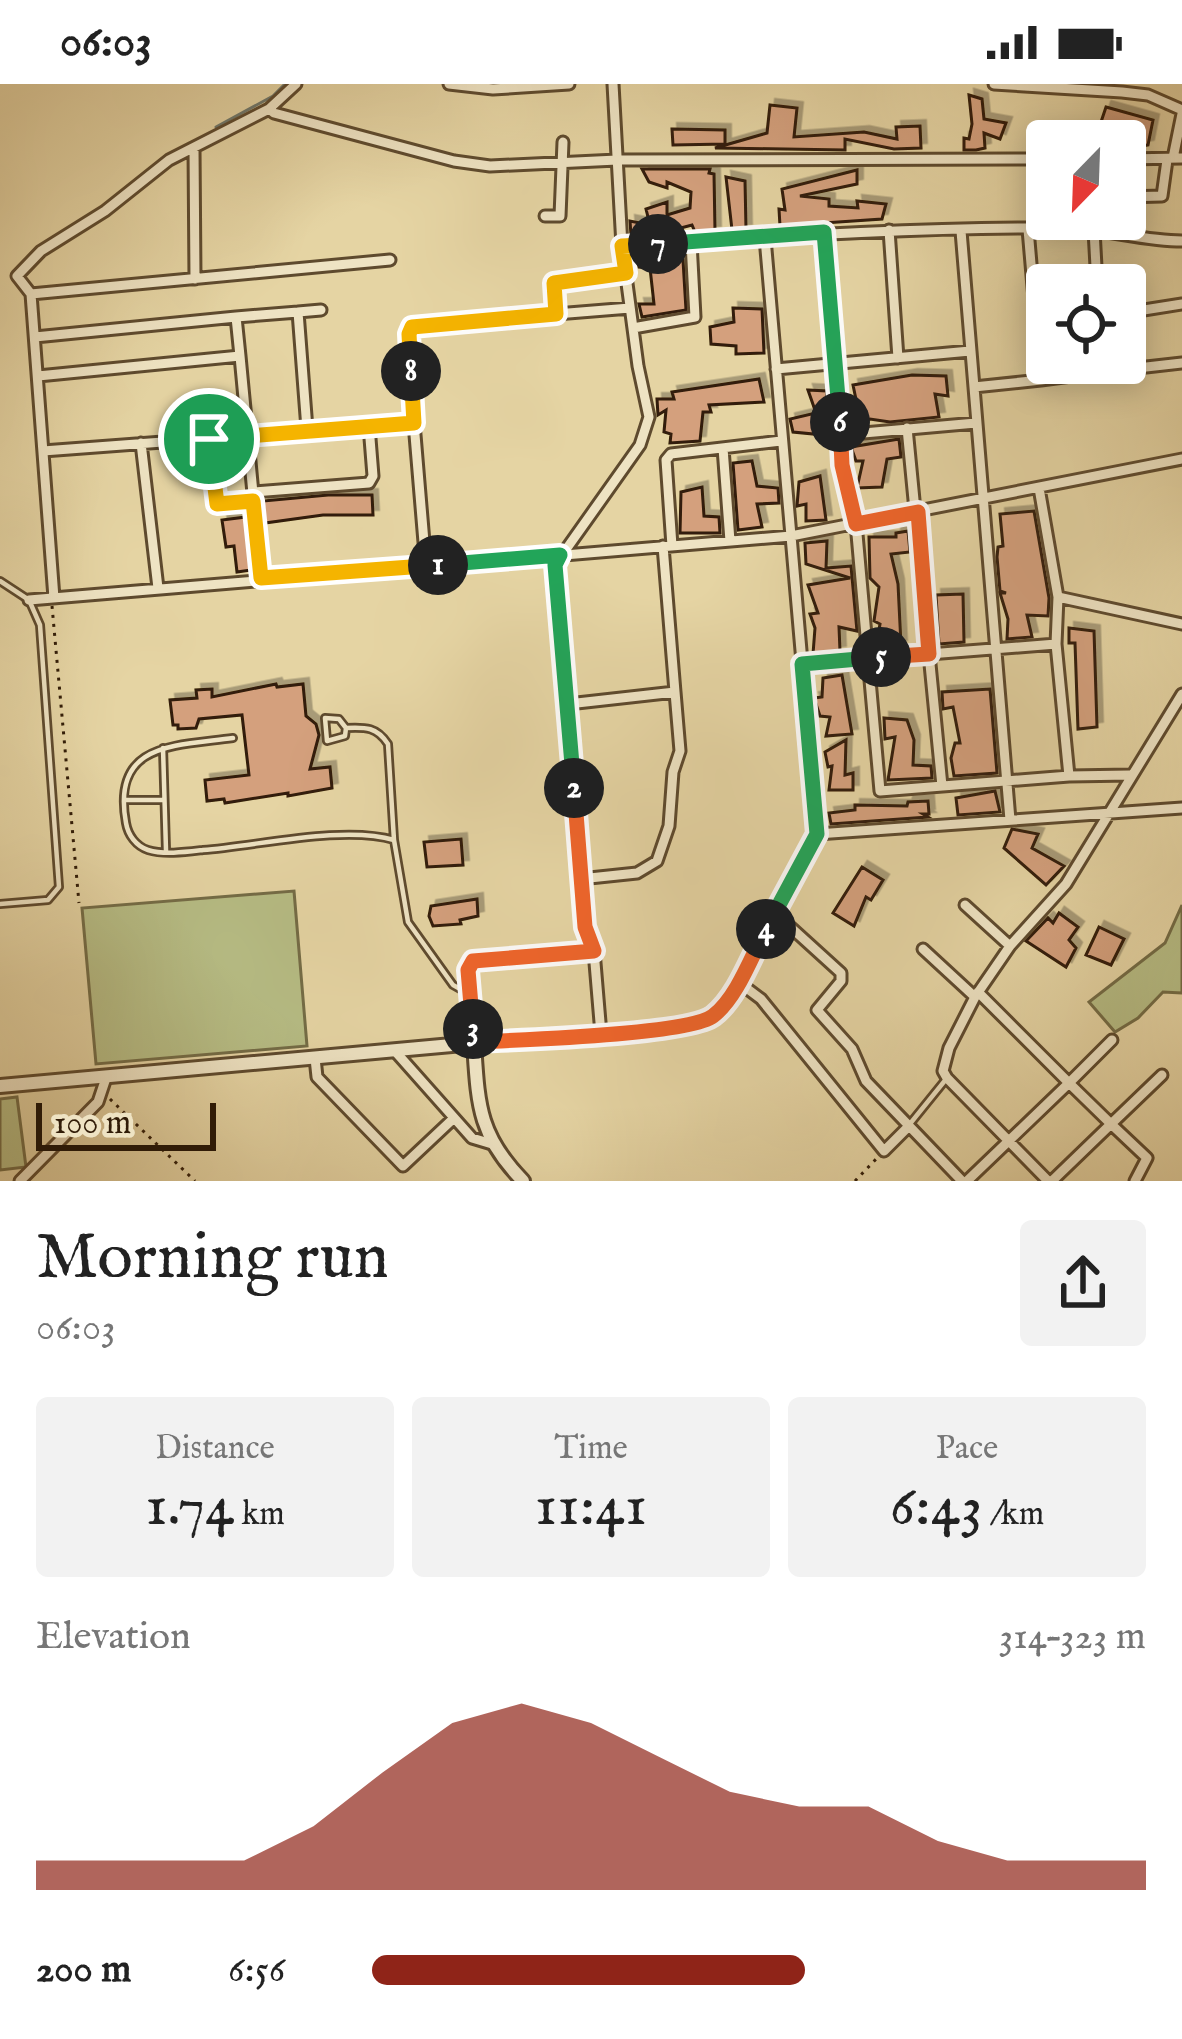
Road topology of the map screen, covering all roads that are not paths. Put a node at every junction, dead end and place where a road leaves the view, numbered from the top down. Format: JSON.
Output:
{"nodes":[{"id":1,"x":296,"y":84,"type":"edge"},
{"id":2,"x":449,"y":84,"type":"edge"},
{"id":3,"x":569,"y":84,"type":"edge"},
{"id":4,"x":613,"y":84,"type":"edge"},
{"id":5,"x":994,"y":84,"type":"edge"},
{"id":6,"x":493,"y":87,"type":"edge"},
{"id":7,"x":1149,"y":90,"type":"edge"},
{"id":8,"x":269,"y":109,"type":"junction"},
{"id":9,"x":1182,"y":112,"type":"edge"},
{"id":10,"x":563,"y":142,"type":"dead end"},
{"id":11,"x":194,"y":148,"type":"junction"},
{"id":12,"x":1174,"y":158,"type":"edge"},
{"id":13,"x":1026,"y":159,"type":"edge"},
{"id":14,"x":617,"y":160,"type":"junction"},
{"id":15,"x":561,"y":163,"type":"junction"},
{"id":16,"x":1146,"y":196,"type":"edge"},
{"id":17,"x":544,"y":216,"type":"dead end"},
{"id":18,"x":1026,"y":229,"type":"edge"},
{"id":19,"x":889,"y":230,"type":"junction"},
{"id":20,"x":961,"y":231,"type":"junction"},
{"id":21,"x":824,"y":232,"type":"junction"},
{"id":22,"x":765,"y":238,"type":"junction"},
{"id":23,"x":1146,"y":240,"type":"edge"},
{"id":24,"x":1182,"y":241,"type":"edge"},
{"id":25,"x":691,"y":242,"type":"junction"},
{"id":26,"x":622,"y":246,"type":"junction"},
{"id":27,"x":390,"y":260,"type":"dead end"},
{"id":28,"x":626,"y":273,"type":"junction"},
{"id":29,"x":195,"y":279,"type":"junction"},
{"id":30,"x":31,"y":295,"type":"junction"},
{"id":31,"x":1182,"y":304,"type":"edge"},
{"id":32,"x":630,"y":308,"type":"junction"},
{"id":33,"x":321,"y":310,"type":"dead end"},
{"id":34,"x":1146,"y":310,"type":"edge"},
{"id":35,"x":298,"y":312,"type":"junction"},
{"id":36,"x":556,"y":314,"type":"junction"},
{"id":37,"x":236,"y":317,"type":"junction"},
{"id":38,"x":633,"y":328,"type":"junction"},
{"id":39,"x":34,"y":337,"type":"junction"},
{"id":40,"x":970,"y":351,"type":"junction"},
{"id":41,"x":240,"y":356,"type":"junction"},
{"id":42,"x":898,"y":358,"type":"junction"},
{"id":43,"x":836,"y":363,"type":"junction"},
{"id":44,"x":1182,"y":363,"type":"edge"},
{"id":45,"x":1146,"y":365,"type":"edge"},
{"id":46,"x":776,"y":369,"type":"junction"},
{"id":47,"x":38,"y":376,"type":"junction"},
{"id":48,"x":1026,"y":382,"type":"edge"},
{"id":49,"x":974,"y":387,"type":"junction"},
{"id":50,"x":414,"y":423,"type":"junction"},
{"id":51,"x":976,"y":423,"type":"junction"},
{"id":52,"x":369,"y":426,"type":"junction"},
{"id":53,"x":907,"y":428,"type":"junction"},
{"id":54,"x":307,"y":429,"type":"junction"},
{"id":55,"x":247,"y":433,"type":"junction"},
{"id":56,"x":842,"y":435,"type":"junction"},
{"id":57,"x":209,"y":439,"type":"junction"},
{"id":58,"x":781,"y":441,"type":"junction"},
{"id":59,"x":141,"y":442,"type":"junction"},
{"id":60,"x":723,"y":448,"type":"junction"},
{"id":61,"x":44,"y":452,"type":"junction"},
{"id":62,"x":1182,"y":459,"type":"edge"},
{"id":63,"x":1039,"y":488,"type":"junction"},
{"id":64,"x":253,"y":497,"type":"junction"},
{"id":65,"x":982,"y":499,"type":"junction"},
{"id":66,"x":918,"y":512,"type":"junction"},
{"id":67,"x":856,"y":524,"type":"junction"},
{"id":68,"x":791,"y":536,"type":"junction"},
{"id":69,"x":730,"y":541,"type":"junction"},
{"id":70,"x":667,"y":546,"type":"junction"},
{"id":71,"x":560,"y":555,"type":"junction"},
{"id":72,"x":426,"y":566,"type":"junction"},
{"id":73,"x":261,"y":578,"type":"junction"},
{"id":74,"x":0,"y":581,"type":"edge"},
{"id":75,"x":158,"y":588,"type":"junction"},
{"id":76,"x":1058,"y":597,"type":"junction"},
{"id":77,"x":54,"y":598,"type":"junction"},
{"id":78,"x":28,"y":600,"type":"junction"},
{"id":79,"x":1182,"y":624,"type":"edge"},
{"id":80,"x":1056,"y":644,"type":"junction"},
{"id":81,"x":995,"y":649,"type":"junction"},
{"id":82,"x":929,"y":654,"type":"junction"},
{"id":83,"x":868,"y":658,"type":"junction"},
{"id":84,"x":802,"y":664,"type":"junction"},
{"id":85,"x":675,"y":692,"type":"junction"},
{"id":86,"x":1182,"y":694,"type":"edge"},
{"id":87,"x":568,"y":704,"type":"junction"},
{"id":88,"x":346,"y":728,"type":"junction"},
{"id":89,"x":233,"y":738,"type":"dead end"},
{"id":90,"x":163,"y":748,"type":"junction"},
{"id":91,"x":1069,"y":776,"type":"junction"},
{"id":92,"x":1130,"y":776,"type":"junction"},
{"id":93,"x":1006,"y":782,"type":"junction"},
{"id":94,"x":942,"y":786,"type":"junction"},
{"id":95,"x":126,"y":800,"type":"junction"},
{"id":96,"x":165,"y":800,"type":"junction"},
{"id":97,"x":1182,"y":808,"type":"edge"},
{"id":98,"x":1109,"y":811,"type":"junction"},
{"id":99,"x":1010,"y":820,"type":"junction"},
{"id":100,"x":817,"y":834,"type":"junction"},
{"id":101,"x":394,"y":841,"type":"junction"},
{"id":102,"x":166,"y":852,"type":"junction"},
{"id":103,"x":580,"y":879,"type":"junction"},
{"id":104,"x":0,"y":904,"type":"edge"},
{"id":105,"x":965,"y":905,"type":"dead end"},
{"id":106,"x":772,"y":917,"type":"junction"},
{"id":107,"x":1010,"y":946,"type":"junction"},
{"id":108,"x":923,"y":949,"type":"dead end"},
{"id":109,"x":594,"y":951,"type":"junction"},
{"id":110,"x":737,"y":981,"type":"junction"},
{"id":111,"x":976,"y":994,"type":"junction"},
{"id":112,"x":471,"y":995,"type":"junction"},
{"id":113,"x":601,"y":1034,"type":"junction"},
{"id":114,"x":1112,"y":1040,"type":"dead end"},
{"id":115,"x":474,"y":1042,"type":"junction"},
{"id":116,"x":394,"y":1050,"type":"junction"},
{"id":117,"x":315,"y":1058,"type":"junction"},
{"id":118,"x":1162,"y":1075,"type":"dead end"},
{"id":119,"x":947,"y":1078,"type":"junction"},
{"id":120,"x":1070,"y":1083,"type":"junction"},
{"id":121,"x":104,"y":1085,"type":"junction"},
{"id":122,"x":0,"y":1086,"type":"edge"},
{"id":123,"x":454,"y":1118,"type":"junction"},
{"id":124,"x":1111,"y":1124,"type":"junction"},
{"id":125,"x":908,"y":1127,"type":"junction"},
{"id":126,"x":1009,"y":1141,"type":"junction"},
{"id":127,"x":491,"y":1144,"type":"junction"},
{"id":128,"x":20,"y":1181,"type":"edge"},
{"id":129,"x":523,"y":1181,"type":"edge"},
{"id":130,"x":964,"y":1181,"type":"edge"},
{"id":131,"x":1050,"y":1181,"type":"edge"},
{"id":132,"x":1135,"y":1181,"type":"edge"}],
"edges":[{"from":1,"to":8,"type":"street"},
{"from":2,"to":6,"type":"street"},
{"from":3,"to":6,"type":"street"},
{"from":4,"to":14,"type":"street"},
{"from":5,"to":7,"type":"street"},
{"from":7,"to":9,"type":"street"},
{"from":8,"to":11,"type":"street"},
{"from":8,"to":15,"type":"street"},
{"from":9,"to":12,"type":"street"},
{"from":10,"to":15,"type":"street"},
{"from":11,"to":29,"type":"street"},
{"from":11,"to":30,"type":"street"},
{"from":12,"to":16,"type":"street"},
{"from":13,"to":14,"type":"street"},
{"from":14,"to":15,"type":"street"},
{"from":14,"to":26,"type":"street"},
{"from":15,"to":17,"type":"street"},
{"from":18,"to":20,"type":"street"},
{"from":19,"to":20,"type":"street"},
{"from":19,"to":21,"type":"street"},
{"from":19,"to":42,"type":"street"},
{"from":20,"to":40,"type":"street"},
{"from":21,"to":22,"type":"street"},
{"from":21,"to":43,"type":"street"},
{"from":22,"to":25,"type":"street"},
{"from":22,"to":46,"type":"street"},
{"from":23,"to":24,"type":"street"},
{"from":25,"to":26,"type":"street"},
{"from":25,"to":38,"type":"street"},
{"from":26,"to":28,"type":"street"},
{"from":27,"to":29,"type":"street"},
{"from":28,"to":32,"type":"street"},
{"from":28,"to":36,"type":"street"},
{"from":29,"to":30,"type":"street"},
{"from":30,"to":39,"type":"street"},
{"from":31,"to":34,"type":"street"},
{"from":32,"to":36,"type":"street"},
{"from":32,"to":38,"type":"street"},
{"from":33,"to":35,"type":"street"},
{"from":35,"to":37,"type":"street"},
{"from":35,"to":54,"type":"street"},
{"from":36,"to":50,"type":"street"},
{"from":37,"to":39,"type":"street"},
{"from":37,"to":41,"type":"street"},
{"from":38,"to":71,"type":"street"},
{"from":39,"to":47,"type":"street"},
{"from":40,"to":42,"type":"street"},
{"from":40,"to":49,"type":"street"},
{"from":41,"to":47,"type":"street"},
{"from":41,"to":55,"type":"street"},
{"from":42,"to":43,"type":"street"},
{"from":43,"to":46,"type":"street"},
{"from":43,"to":56,"type":"street"},
{"from":44,"to":45,"type":"street"},
{"from":46,"to":58,"type":"street"},
{"from":47,"to":61,"type":"street"},
{"from":48,"to":49,"type":"street"},
{"from":49,"to":51,"type":"street"},
{"from":50,"to":52,"type":"street"},
{"from":50,"to":72,"type":"street"},
{"from":51,"to":53,"type":"street"},
{"from":51,"to":65,"type":"street"},
{"from":52,"to":54,"type":"street"},
{"from":52,"to":64,"type":"street"},
{"from":53,"to":56,"type":"street"},
{"from":53,"to":66,"type":"street"},
{"from":54,"to":55,"type":"street"},
{"from":55,"to":57,"type":"street"},
{"from":55,"to":64,"type":"street"},
{"from":56,"to":67,"type":"street"},
{"from":57,"to":59,"type":"street"},
{"from":57,"to":64,"type":"street"},
{"from":58,"to":60,"type":"street"},
{"from":58,"to":68,"type":"street"},
{"from":59,"to":61,"type":"street"},
{"from":59,"to":75,"type":"street"},
{"from":60,"to":69,"type":"street"},
{"from":60,"to":70,"type":"street"},
{"from":61,"to":77,"type":"street"},
{"from":62,"to":63,"type":"street"},
{"from":63,"to":65,"type":"street"},
{"from":63,"to":76,"type":"street"},
{"from":64,"to":73,"type":"street"},
{"from":65,"to":66,"type":"street"},
{"from":65,"to":81,"type":"street"},
{"from":66,"to":67,"type":"street"},
{"from":66,"to":82,"type":"street"},
{"from":67,"to":68,"type":"street"},
{"from":67,"to":83,"type":"street"},
{"from":68,"to":69,"type":"street"},
{"from":68,"to":84,"type":"street"},
{"from":69,"to":70,"type":"street"},
{"from":70,"to":71,"type":"street"},
{"from":70,"to":85,"type":"street"},
{"from":71,"to":72,"type":"street"},
{"from":71,"to":87,"type":"street"},
{"from":72,"to":73,"type":"street"},
{"from":73,"to":75,"type":"street"},
{"from":74,"to":78,"type":"lane"},
{"from":75,"to":77,"type":"street"},
{"from":76,"to":79,"type":"street"},
{"from":76,"to":80,"type":"street"},
{"from":77,"to":78,"type":"street"},
{"from":78,"to":104,"type":"lane"},
{"from":80,"to":81,"type":"street"},
{"from":80,"to":91,"type":"street"},
{"from":81,"to":82,"type":"street"},
{"from":81,"to":93,"type":"street"},
{"from":82,"to":83,"type":"street"},
{"from":82,"to":94,"type":"street"},
{"from":83,"to":84,"type":"street"},
{"from":83,"to":94,"type":"street"},
{"from":84,"to":100,"type":"street"},
{"from":85,"to":87,"type":"street"},
{"from":85,"to":103,"type":"street"},
{"from":86,"to":92,"type":"street"},
{"from":87,"to":103,"type":"street"},
{"from":88,"to":88,"type":"lane"},
{"from":88,"to":101,"type":"lane"},
{"from":89,"to":90,"type":"lane"},
{"from":90,"to":95,"type":"lane"},
{"from":90,"to":96,"type":"lane"},
{"from":91,"to":92,"type":"street"},
{"from":91,"to":93,"type":"street"},
{"from":92,"to":98,"type":"street"},
{"from":93,"to":94,"type":"street"},
{"from":93,"to":99,"type":"street"},
{"from":95,"to":96,"type":"lane"},
{"from":95,"to":102,"type":"lane"},
{"from":96,"to":102,"type":"lane"},
{"from":97,"to":98,"type":"street"},
{"from":98,"to":99,"type":"street"},
{"from":98,"to":107,"type":"street"},
{"from":99,"to":100,"type":"street"},
{"from":100,"to":106,"type":"street"},
{"from":101,"to":102,"type":"lane"},
{"from":101,"to":112,"type":"lane"},
{"from":103,"to":109,"type":"street"},
{"from":105,"to":107,"type":"street"},
{"from":106,"to":110,"type":"street"},
{"from":106,"to":125,"type":"street"},
{"from":107,"to":111,"type":"street"},
{"from":108,"to":111,"type":"street"},
{"from":109,"to":112,"type":"street"},
{"from":109,"to":113,"type":"street"},
{"from":110,"to":113,"type":"street"},
{"from":110,"to":125,"type":"street"},
{"from":111,"to":119,"type":"street"},
{"from":111,"to":120,"type":"street"},
{"from":112,"to":115,"type":"street"},
{"from":113,"to":115,"type":"street"},
{"from":114,"to":120,"type":"street"},
{"from":115,"to":116,"type":"street"},
{"from":115,"to":127,"type":"street"},
{"from":116,"to":117,"type":"street"},
{"from":116,"to":123,"type":"street"},
{"from":117,"to":121,"type":"street"},
{"from":117,"to":123,"type":"street"},
{"from":118,"to":124,"type":"street"},
{"from":119,"to":125,"type":"lane"},
{"from":119,"to":126,"type":"street"},
{"from":120,"to":124,"type":"street"},
{"from":120,"to":126,"type":"street"},
{"from":121,"to":122,"type":"street"},
{"from":121,"to":128,"type":"street"},
{"from":123,"to":127,"type":"street"},
{"from":124,"to":131,"type":"street"},
{"from":124,"to":132,"type":"street"},
{"from":125,"to":130,"type":"street"},
{"from":126,"to":130,"type":"street"},
{"from":126,"to":131,"type":"street"},
{"from":127,"to":129,"type":"street"}]}
